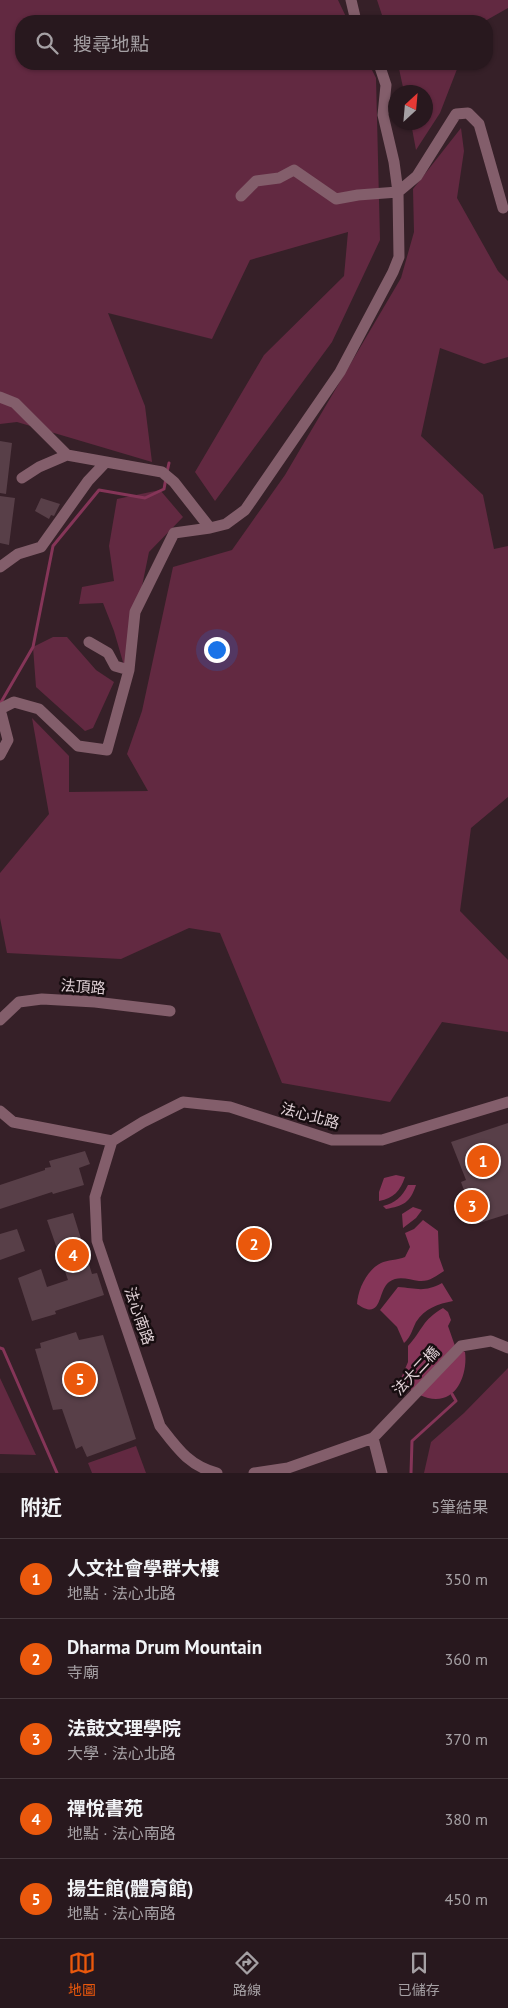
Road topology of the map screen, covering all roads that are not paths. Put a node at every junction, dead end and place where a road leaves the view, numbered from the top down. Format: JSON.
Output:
{"nodes":[{"id":1,"x":352,"y":0,"type":"edge"},
{"id":2,"x":355,"y":15,"type":"edge"},
{"id":3,"x":382,"y":70,"type":"edge"},
{"id":4,"x":398,"y":192,"type":"junction"},
{"id":5,"x":241,"y":196,"type":"dead end"},
{"id":6,"x":503,"y":208,"type":"dead end"},
{"id":7,"x":0,"y":397,"type":"edge"},
{"id":8,"x":67,"y":455,"type":"junction"},
{"id":9,"x":105,"y":463,"type":"junction"},
{"id":10,"x":22,"y":478,"type":"dead end"},
{"id":11,"x":210,"y":528,"type":"junction"},
{"id":12,"x":0,"y":567,"type":"edge"},
{"id":13,"x":89,"y":642,"type":"dead end"},
{"id":14,"x":129,"y":670,"type":"junction"},
{"id":15,"x":0,"y":709,"type":"edge"},
{"id":16,"x":0,"y":756,"type":"edge"},
{"id":17,"x":170,"y":1011,"type":"dead end"},
{"id":18,"x":0,"y":1020,"type":"edge"},
{"id":19,"x":508,"y":1102,"type":"edge"},
{"id":20,"x":0,"y":1111,"type":"edge"},
{"id":21,"x":112,"y":1141,"type":"junction"},
{"id":22,"x":508,"y":1348,"type":"edge"},
{"id":23,"x":373,"y":1438,"type":"junction"},
{"id":24,"x":217,"y":1473,"type":"edge"},
{"id":25,"x":254,"y":1473,"type":"edge"},
{"id":26,"x":382,"y":1473,"type":"edge"}],
"edges":[{"from":1,"to":2,"type":"street"},
{"from":3,"to":4,"type":"street"},
{"from":4,"to":5,"type":"street"},
{"from":4,"to":6,"type":"street"},
{"from":4,"to":11,"type":"street"},
{"from":7,"to":8,"type":"street"},
{"from":8,"to":9,"type":"street"},
{"from":8,"to":10,"type":"street"},
{"from":9,"to":11,"type":"street"},
{"from":9,"to":12,"type":"street"},
{"from":11,"to":14,"type":"street"},
{"from":13,"to":14,"type":"street"},
{"from":14,"to":15,"type":"street"},
{"from":15,"to":16,"type":"street"},
{"from":17,"to":18,"type":"street","name":"法頂路"},
{"from":19,"to":21,"type":"street","name":"法心北路"},
{"from":20,"to":21,"type":"street"},
{"from":21,"to":24,"type":"street","name":"法心南路"},
{"from":22,"to":23,"type":"street","name":"法大二橋"},
{"from":23,"to":25,"type":"street"},
{"from":23,"to":26,"type":"street"}]}
